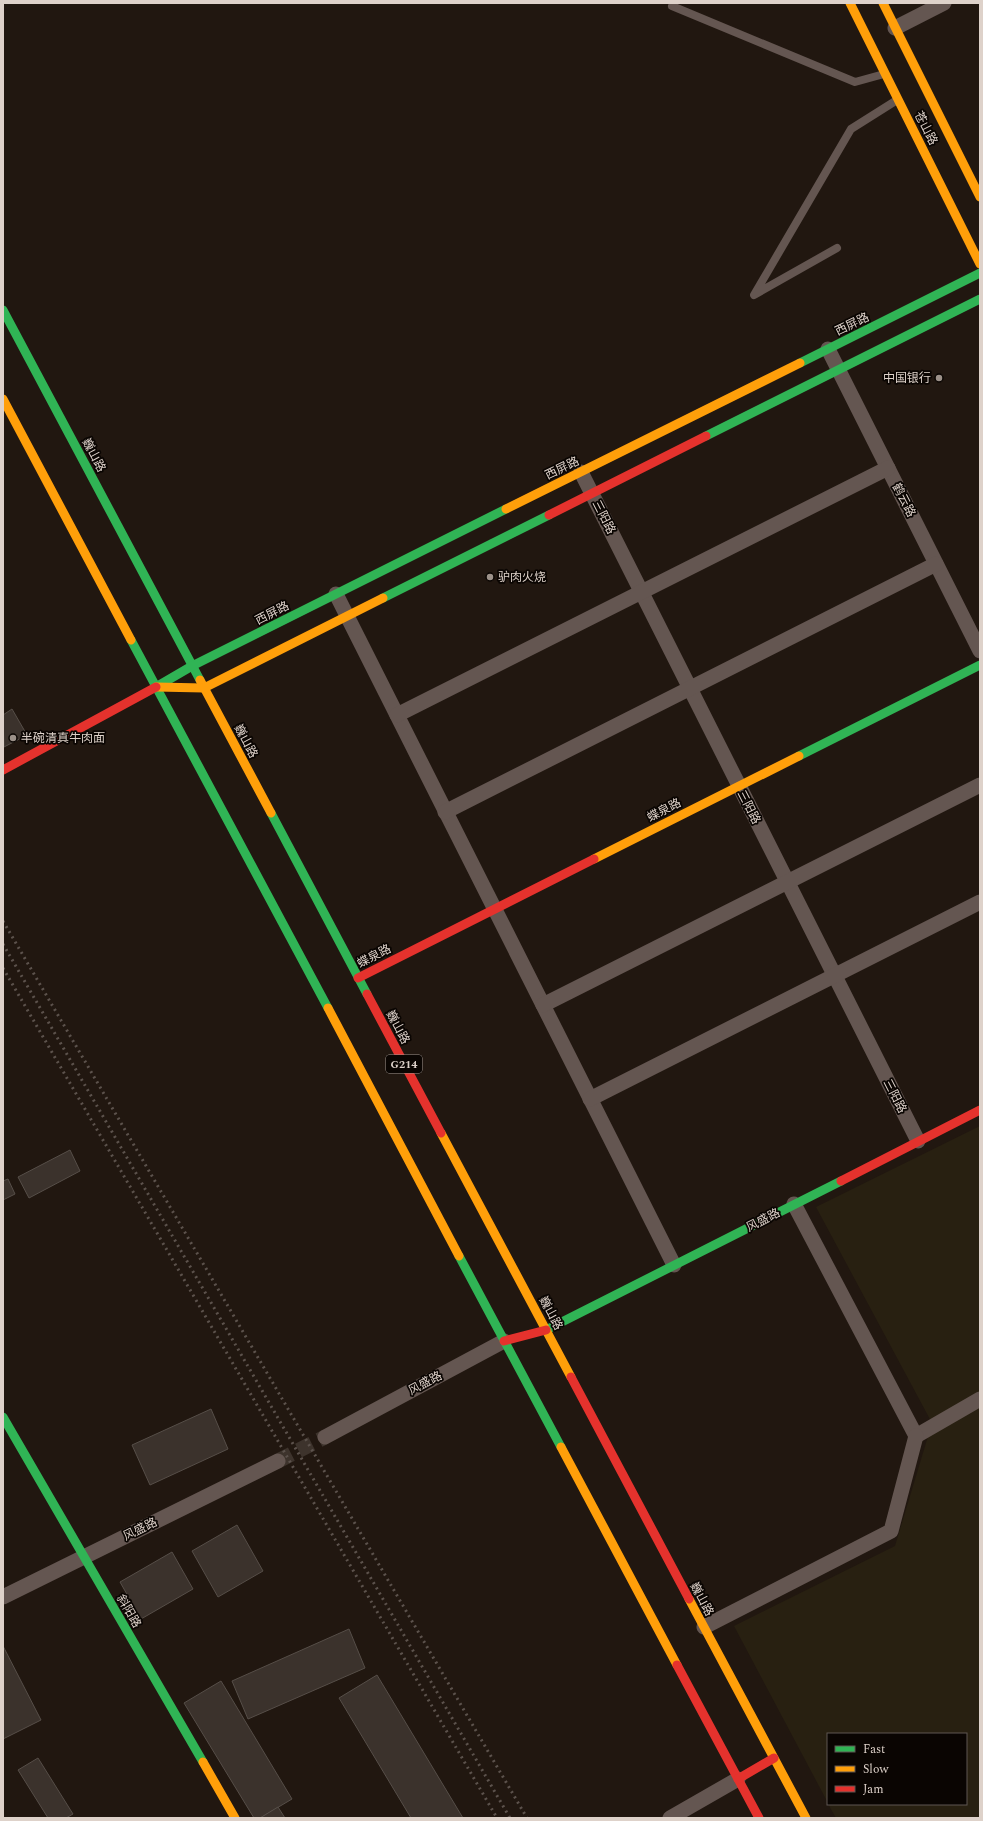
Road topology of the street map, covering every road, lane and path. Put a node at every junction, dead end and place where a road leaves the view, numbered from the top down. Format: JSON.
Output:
{"nodes":[{"id":1,"x":850,"y":3,"type":"edge"},
{"id":2,"x":883,"y":3,"type":"edge"},
{"id":3,"x":944,"y":3,"type":"edge"},
{"id":4,"x":672,"y":6,"type":"dead end"},
{"id":5,"x":895,"y":28,"type":"junction"},
{"id":6,"x":885,"y":74,"type":"junction"},
{"id":7,"x":898,"y":99,"type":"junction"},
{"id":8,"x":980,"y":197,"type":"edge"},
{"id":9,"x":837,"y":248,"type":"dead end"},
{"id":10,"x":980,"y":264,"type":"edge"},
{"id":11,"x":980,"y":274,"type":"edge"},
{"id":12,"x":980,"y":299,"type":"edge"},
{"id":13,"x":3,"y":310,"type":"edge"},
{"id":14,"x":828,"y":349,"type":"junction"},
{"id":15,"x":838,"y":370,"type":"junction"},
{"id":16,"x":3,"y":399,"type":"edge"},
{"id":17,"x":888,"y":468,"type":"junction"},
{"id":18,"x":581,"y":472,"type":"junction"},
{"id":19,"x":592,"y":493,"type":"junction"},
{"id":20,"x":936,"y":564,"type":"junction"},
{"id":21,"x":641,"y":592,"type":"junction"},
{"id":22,"x":336,"y":594,"type":"junction"},
{"id":23,"x":347,"y":616,"type":"junction"},
{"id":24,"x":980,"y":651,"type":"edge"},
{"id":25,"x":980,"y":665,"type":"edge"},
{"id":26,"x":192,"y":666,"type":"junction"},
{"id":27,"x":156,"y":687,"type":"junction"},
{"id":28,"x":204,"y":688,"type":"junction"},
{"id":29,"x":690,"y":688,"type":"junction"},
{"id":30,"x":397,"y":715,"type":"junction"},
{"id":31,"x":3,"y":770,"type":"edge"},
{"id":32,"x":980,"y":785,"type":"edge"},
{"id":33,"x":739,"y":786,"type":"junction"},
{"id":34,"x":445,"y":812,"type":"junction"},
{"id":35,"x":787,"y":882,"type":"junction"},
{"id":36,"x":980,"y":902,"type":"edge"},
{"id":37,"x":494,"y":909,"type":"junction"},
{"id":38,"x":834,"y":976,"type":"junction"},
{"id":39,"x":358,"y":978,"type":"junction"},
{"id":40,"x":543,"y":1005,"type":"junction"},
{"id":41,"x":590,"y":1098,"type":"junction"},
{"id":42,"x":980,"y":1110,"type":"edge"},
{"id":43,"x":918,"y":1142,"type":"junction"},
{"id":44,"x":794,"y":1204,"type":"junction"},
{"id":45,"x":674,"y":1265,"type":"junction"},
{"id":46,"x":546,"y":1330,"type":"junction"},
{"id":47,"x":504,"y":1341,"type":"junction"},
{"id":48,"x":980,"y":1399,"type":"edge"},
{"id":49,"x":3,"y":1417,"type":"edge"},
{"id":50,"x":916,"y":1436,"type":"junction"},
{"id":51,"x":326,"y":1437,"type":"tunnel mouth"},
{"id":52,"x":278,"y":1461,"type":"tunnel mouth"},
{"id":53,"x":84,"y":1556,"type":"junction"},
{"id":54,"x":3,"y":1597,"type":"edge"},
{"id":55,"x":704,"y":1627,"type":"junction"},
{"id":56,"x":774,"y":1758,"type":"junction"},
{"id":57,"x":738,"y":1778,"type":"junction"},
{"id":58,"x":235,"y":1818,"type":"edge"},
{"id":59,"x":670,"y":1818,"type":"edge"},
{"id":60,"x":759,"y":1818,"type":"edge"},
{"id":61,"x":806,"y":1818,"type":"edge"}],
"edges":[{"from":1,"to":6,"type":"main road","name":"苍山路"},
{"from":2,"to":5,"type":"main road","name":"苍山路"},
{"from":3,"to":5,"type":"street"},
{"from":4,"to":6,"type":"lane"},
{"from":5,"to":8,"type":"main road","name":"苍山路"},
{"from":6,"to":7,"type":"main road","name":"苍山路"},
{"from":7,"to":9,"type":"lane"},
{"from":7,"to":10,"type":"main road","name":"苍山路"},
{"from":11,"to":14,"type":"main road","name":"西屏路"},
{"from":12,"to":15,"type":"main road","name":"西屏路"},
{"from":13,"to":26,"type":"main road","name":"巍山路","number":"G214"},
{"from":14,"to":15,"type":"street","name":"鹤云路"},
{"from":14,"to":18,"type":"main road","name":"西屏路"},
{"from":15,"to":17,"type":"street","name":"鹤云路"},
{"from":15,"to":19,"type":"main road","name":"西屏路"},
{"from":16,"to":27,"type":"main road"},
{"from":17,"to":20,"type":"street","name":"鹤云路"},
{"from":17,"to":21,"type":"street"},
{"from":18,"to":19,"type":"street","name":"三阳路"},
{"from":18,"to":22,"type":"main road","name":"西屏路"},
{"from":19,"to":21,"type":"street","name":"三阳路"},
{"from":19,"to":23,"type":"main road","name":"西屏路"},
{"from":20,"to":24,"type":"street","name":"鹤云路"},
{"from":20,"to":29,"type":"street"},
{"from":21,"to":29,"type":"street","name":"三阳路"},
{"from":21,"to":30,"type":"street"},
{"from":22,"to":23,"type":"street"},
{"from":22,"to":26,"type":"main road","name":"西屏路"},
{"from":23,"to":28,"type":"main road","name":"西屏路"},
{"from":23,"to":30,"type":"street"},
{"from":25,"to":33,"type":"main road","name":"蝶泉路"},
{"from":26,"to":27,"type":"main road","name":"西屏路"},
{"from":26,"to":28,"type":"main road","name":"巍山路","number":"G214"},
{"from":27,"to":28,"type":"main road","name":"西屏路"},
{"from":27,"to":31,"type":"main road","name":"西屏路"},
{"from":27,"to":47,"type":"main road"},
{"from":28,"to":39,"type":"main road","name":"巍山路","number":"G214"},
{"from":29,"to":33,"type":"street","name":"三阳路"},
{"from":29,"to":34,"type":"street"},
{"from":30,"to":34,"type":"street"},
{"from":32,"to":35,"type":"street"},
{"from":33,"to":35,"type":"street","name":"三阳路"},
{"from":33,"to":37,"type":"main road","name":"蝶泉路"},
{"from":34,"to":37,"type":"street"},
{"from":35,"to":38,"type":"street","name":"三阳路"},
{"from":35,"to":40,"type":"street"},
{"from":36,"to":38,"type":"street"},
{"from":37,"to":39,"type":"main road","name":"蝶泉路"},
{"from":37,"to":40,"type":"street"},
{"from":38,"to":41,"type":"street"},
{"from":38,"to":43,"type":"street","name":"三阳路"},
{"from":39,"to":46,"type":"main road","name":"巍山路","number":"G214"},
{"from":40,"to":41,"type":"street"},
{"from":41,"to":45,"type":"street"},
{"from":42,"to":43,"type":"main road","name":"风盛路"},
{"from":43,"to":44,"type":"main road","name":"风盛路"},
{"from":44,"to":45,"type":"main road","name":"风盛路"},
{"from":44,"to":50,"type":"street"},
{"from":45,"to":46,"type":"main road","name":"风盛路"},
{"from":46,"to":47,"type":"main road","name":"风盛路"},
{"from":46,"to":55,"type":"main road","name":"巍山路","number":"G214"},
{"from":47,"to":51,"type":"street","name":"风盛路"},
{"from":47,"to":57,"type":"main road"},
{"from":48,"to":50,"type":"street"},
{"from":49,"to":53,"type":"main road","name":"斜阳路"},
{"from":50,"to":55,"type":"street"},
{"from":52,"to":53,"type":"street","name":"风盛路"},
{"from":53,"to":54,"type":"street","name":"风盛路"},
{"from":53,"to":58,"type":"main road","name":"斜阳路"},
{"from":55,"to":56,"type":"main road","name":"巍山路","number":"G214"},
{"from":56,"to":57,"type":"main road"},
{"from":56,"to":61,"type":"main road","name":"巍山路","number":"G214"},
{"from":57,"to":59,"type":"street"},
{"from":57,"to":60,"type":"main road"}]}
